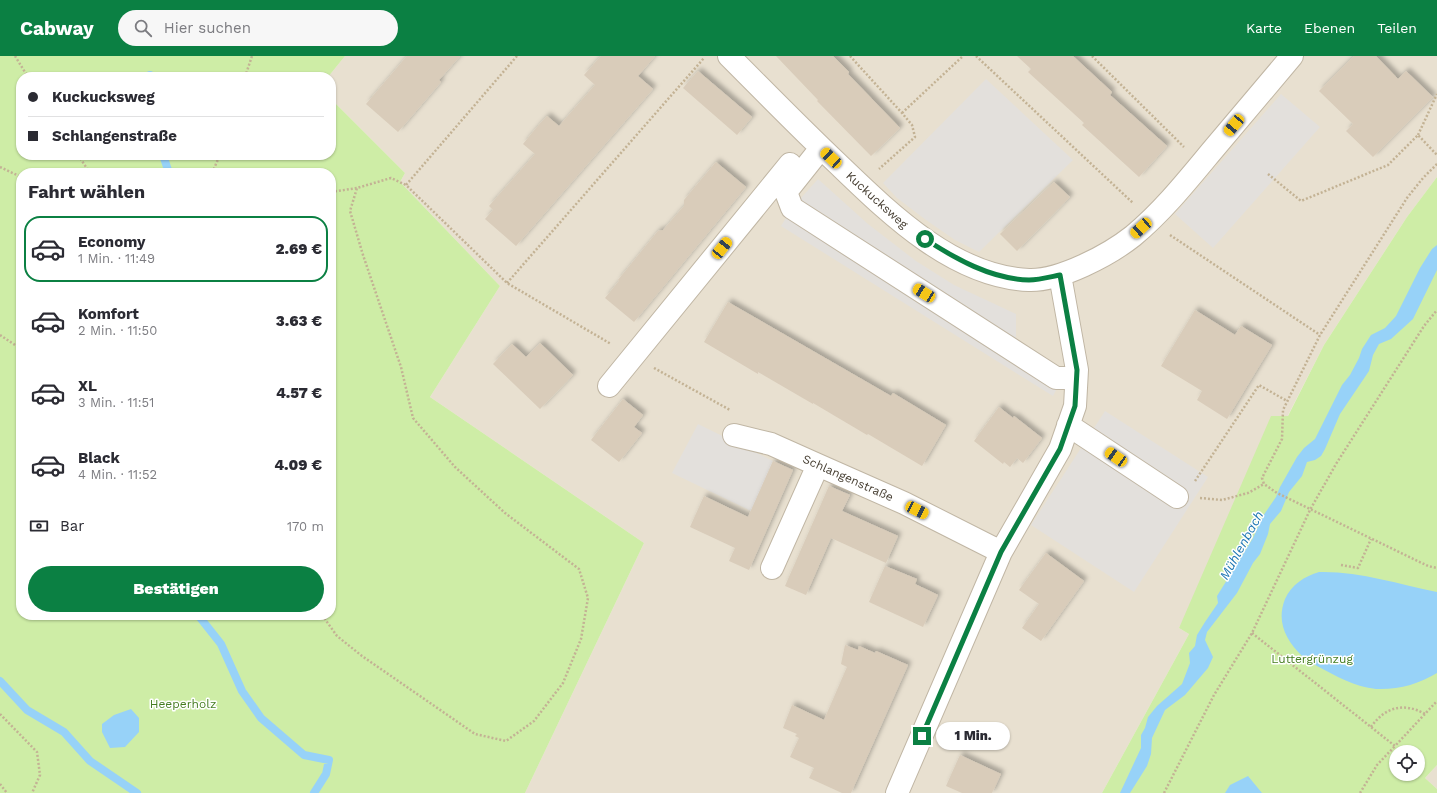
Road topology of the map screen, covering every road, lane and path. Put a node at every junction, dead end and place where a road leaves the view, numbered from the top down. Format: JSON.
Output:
{"nodes":[{"id":1,"x":15,"y":56,"type":"edge"},
{"id":2,"x":252,"y":56,"type":"edge"},
{"id":3,"x":517,"y":56,"type":"edge"},
{"id":4,"x":706,"y":56,"type":"edge"},
{"id":5,"x":729,"y":56,"type":"edge"},
{"id":6,"x":850,"y":56,"type":"edge"},
{"id":7,"x":962,"y":56,"type":"edge"},
{"id":8,"x":976,"y":56,"type":"edge"},
{"id":9,"x":1092,"y":56,"type":"edge"},
{"id":10,"x":1292,"y":56,"type":"edge"},
{"id":11,"x":25,"y":72,"type":"edge"},
{"id":12,"x":247,"y":72,"type":"edge"},
{"id":13,"x":1437,"y":94,"type":"edge"},
{"id":14,"x":902,"y":113,"type":"junction"},
{"id":15,"x":1418,"y":135,"type":"junction"},
{"id":16,"x":816,"y":143,"type":"junction"},
{"id":17,"x":1437,"y":155,"type":"edge"},
{"id":18,"x":1201,"y":164,"type":"junction"},
{"id":19,"x":1437,"y":164,"type":"edge"},
{"id":20,"x":0,"y":167,"type":"edge"},
{"id":21,"x":1268,"y":174,"type":"dead end"},
{"id":22,"x":16,"y":175,"type":"edge"},
{"id":23,"x":406,"y":185,"type":"junction"},
{"id":24,"x":860,"y":185,"type":"junction"},
{"id":25,"x":357,"y":188,"type":"junction"},
{"id":26,"x":336,"y":191,"type":"edge"},
{"id":27,"x":1150,"y":220,"type":"junction"},
{"id":28,"x":1060,"y":275,"type":"junction"},
{"id":29,"x":507,"y":283,"type":"junction"},
{"id":30,"x":1437,"y":310,"type":"edge"},
{"id":31,"x":0,"y":335,"type":"edge"},
{"id":32,"x":1320,"y":335,"type":"junction"},
{"id":33,"x":16,"y":346,"type":"edge"},
{"id":34,"x":633,"y":357,"type":"junction"},
{"id":35,"x":1076,"y":378,"type":"junction"},
{"id":36,"x":609,"y":386,"type":"dead end"},
{"id":37,"x":1287,"y":401,"type":"junction"},
{"id":38,"x":1068,"y":424,"type":"junction"},
{"id":39,"x":734,"y":435,"type":"joint"},
{"id":40,"x":818,"y":465,"type":"junction"},
{"id":41,"x":1264,"y":484,"type":"junction"},
{"id":42,"x":1177,"y":497,"type":"junction"},
{"id":43,"x":1310,"y":510,"type":"junction"},
{"id":44,"x":1371,"y":539,"type":"junction"},
{"id":45,"x":1001,"y":552,"type":"junction"},
{"id":46,"x":1341,"y":565,"type":"dead end"},
{"id":47,"x":772,"y":568,"type":"dead end"},
{"id":48,"x":1437,"y":568,"type":"edge"},
{"id":49,"x":326,"y":620,"type":"edge"},
{"id":50,"x":1252,"y":633,"type":"junction"},
{"id":51,"x":1437,"y":701,"type":"edge"},
{"id":52,"x":0,"y":714,"type":"edge"},
{"id":53,"x":1425,"y":714,"type":"junction"},
{"id":54,"x":1371,"y":727,"type":"junction"},
{"id":55,"x":1394,"y":745,"type":"edge"},
{"id":56,"x":1396,"y":745,"type":"edge"},
{"id":57,"x":1389,"y":752,"type":"edge"},
{"id":58,"x":0,"y":784,"type":"edge"},
{"id":59,"x":7,"y":793,"type":"edge"},
{"id":60,"x":32,"y":793,"type":"edge"},
{"id":61,"x":897,"y":793,"type":"edge"},
{"id":62,"x":1164,"y":793,"type":"edge"},
{"id":63,"x":1360,"y":793,"type":"edge"}],
"edges":[{"from":1,"to":11,"type":"path"},
{"from":2,"to":12,"type":"path"},
{"from":3,"to":23,"type":"path"},
{"from":4,"to":29,"type":"path"},
{"from":5,"to":16,"type":"street","name":"Kuckucksweg"},
{"from":6,"to":14,"type":"path"},
{"from":7,"to":14,"type":"path"},
{"from":8,"to":27,"type":"path"},
{"from":9,"to":18,"type":"path"},
{"from":10,"to":18,"type":"street"},
{"from":13,"to":15,"type":"path"},
{"from":14,"to":24,"type":"path"},
{"from":15,"to":17,"type":"path"},
{"from":15,"to":21,"type":"path"},
{"from":16,"to":24,"type":"street","name":"Kuckucksweg"},
{"from":16,"to":34,"type":"street"},
{"from":16,"to":35,"type":"street"},
{"from":18,"to":27,"type":"street"},
{"from":19,"to":32,"type":"path"},
{"from":20,"to":22,"type":"path"},
{"from":23,"to":25,"type":"path"},
{"from":23,"to":29,"type":"path"},
{"from":24,"to":28,"type":"street","name":"Kuckucksweg"},
{"from":25,"to":26,"type":"path"},
{"from":25,"to":49,"type":"path"},
{"from":27,"to":28,"type":"street"},
{"from":27,"to":32,"type":"path"},
{"from":28,"to":35,"type":"street"},
{"from":29,"to":34,"type":"path"},
{"from":30,"to":43,"type":"path"},
{"from":31,"to":33,"type":"path"},
{"from":32,"to":37,"type":"path"},
{"from":34,"to":36,"type":"street"},
{"from":34,"to":39,"type":"path"},
{"from":35,"to":38,"type":"street"},
{"from":37,"to":41,"type":"path"},
{"from":37,"to":42,"type":"path"},
{"from":38,"to":42,"type":"street"},
{"from":38,"to":45,"type":"street"},
{"from":39,"to":40,"type":"street","name":"Schlangenstraße"},
{"from":40,"to":45,"type":"street","name":"Schlangenstraße"},
{"from":40,"to":47,"type":"street"},
{"from":41,"to":42,"type":"path"},
{"from":41,"to":43,"type":"path"},
{"from":43,"to":44,"type":"path"},
{"from":43,"to":50,"type":"path"},
{"from":44,"to":46,"type":"path"},
{"from":44,"to":48,"type":"path"},
{"from":45,"to":61,"type":"street"},
{"from":50,"to":54,"type":"path"},
{"from":50,"to":62,"type":"path"},
{"from":51,"to":53,"type":"path"},
{"from":52,"to":60,"type":"path"},
{"from":53,"to":54,"type":"path"},
{"from":53,"to":56,"type":"path"},
{"from":54,"to":55,"type":"path"},
{"from":57,"to":63,"type":"path"},
{"from":58,"to":59,"type":"path"}]}
